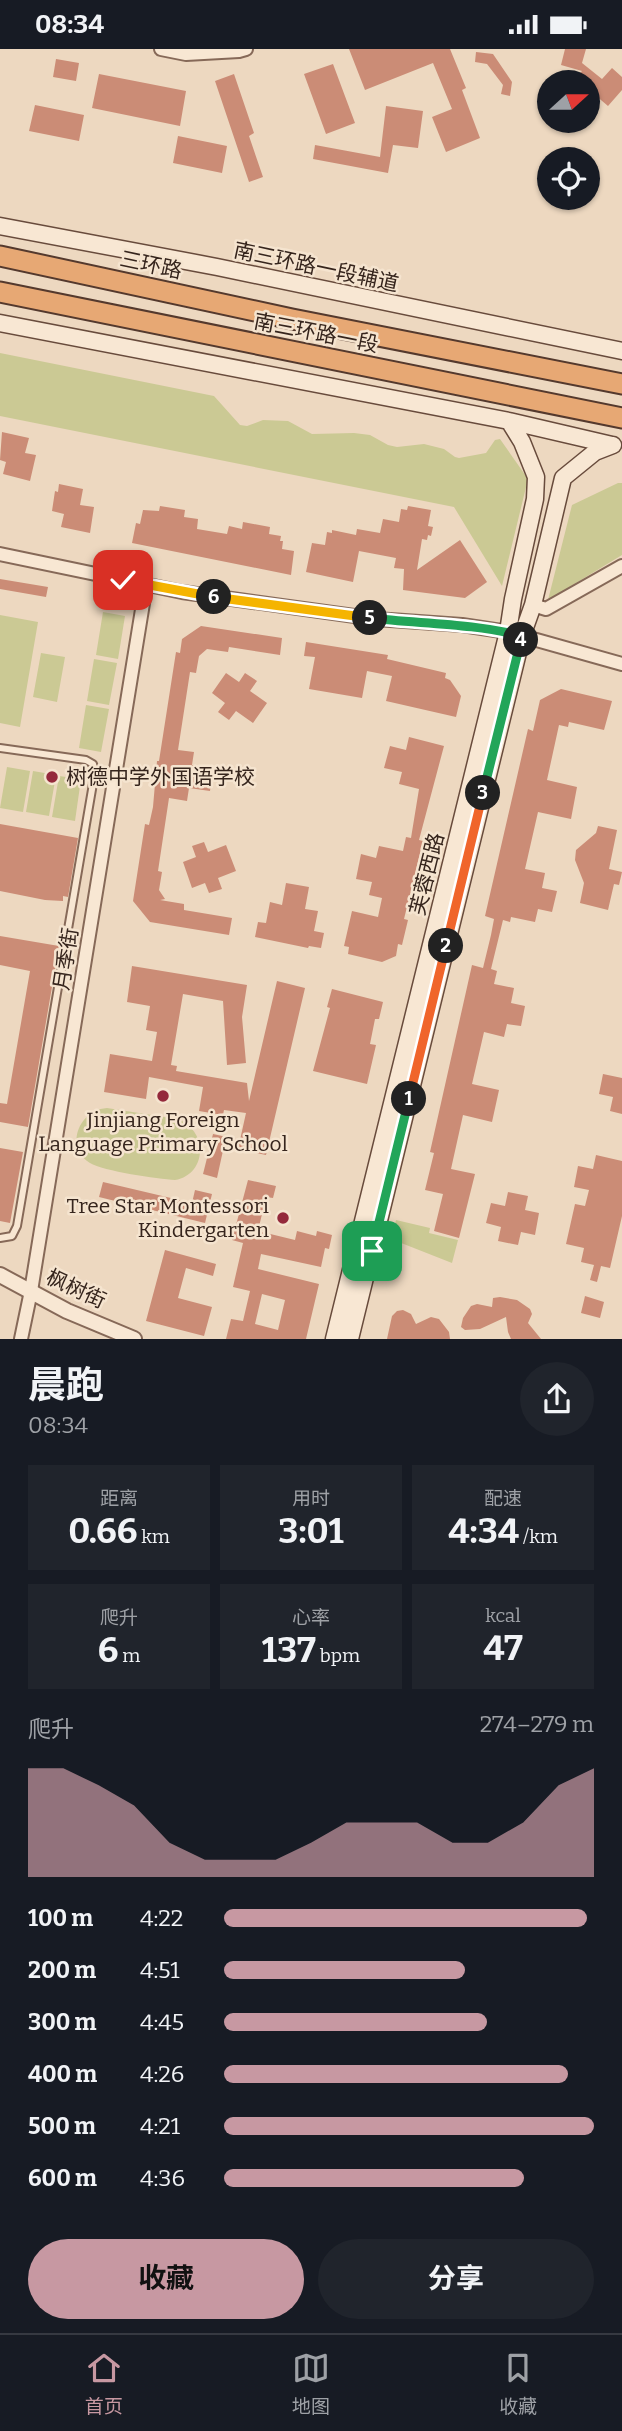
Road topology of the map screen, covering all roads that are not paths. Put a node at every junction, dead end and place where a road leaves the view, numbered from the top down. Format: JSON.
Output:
{"nodes":[{"id":1,"x":161,"y":49,"type":"edge"},
{"id":2,"x":241,"y":50,"type":"edge"},
{"id":3,"x":0,"y":226,"type":"edge"},
{"id":4,"x":0,"y":256,"type":"edge"},
{"id":5,"x":0,"y":292,"type":"edge"},
{"id":6,"x":292,"y":319,"type":"joint"},
{"id":7,"x":0,"y":323,"type":"edge"},
{"id":8,"x":622,"y":351,"type":"edge"},
{"id":9,"x":618,"y":377,"type":"edge"},
{"id":10,"x":518,"y":397,"type":"junction"},
{"id":11,"x":622,"y":418,"type":"edge"},
{"id":12,"x":509,"y":421,"type":"junction"},
{"id":13,"x":619,"y":440,"type":"edge"},
{"id":14,"x":0,"y":554,"type":"edge"},
{"id":15,"x":622,"y":566,"type":"edge"},
{"id":16,"x":146,"y":585,"type":"junction"},
{"id":17,"x":533,"y":605,"type":"junction"},
{"id":18,"x":515,"y":634,"type":"junction"},
{"id":19,"x":622,"y":664,"type":"edge"},
{"id":20,"x":0,"y":747,"type":"edge"},
{"id":21,"x":0,"y":1238,"type":"edge"},
{"id":22,"x":0,"y":1275,"type":"edge"},
{"id":23,"x":31,"y":1291,"type":"junction"},
{"id":24,"x":20,"y":1339,"type":"edge"},
{"id":25,"x":134,"y":1339,"type":"edge"},
{"id":26,"x":334,"y":1339,"type":"edge"},
{"id":27,"x":351,"y":1339,"type":"edge"}],
"edges":[{"from":1,"to":2,"type":"street"},
{"from":3,"to":8,"type":"main road","name":"南三环路一段辅道"},
{"from":4,"to":6,"type":"highway","name":"三环路"},
{"from":5,"to":10,"type":"highway","name":"南三环路一段"},
{"from":6,"to":9,"type":"highway","name":"南三环路一段"},
{"from":7,"to":12,"type":"main road"},
{"from":10,"to":11,"type":"highway","name":"南三环路一段"},
{"from":10,"to":13,"type":"highway"},
{"from":12,"to":13,"type":"main road"},
{"from":12,"to":18,"type":"main road","name":"芙蓉西路"},
{"from":13,"to":17,"type":"main road","name":"芙蓉西路"},
{"from":14,"to":16,"type":"street"},
{"from":15,"to":17,"type":"street"},
{"from":16,"to":18,"type":"street"},
{"from":16,"to":23,"type":"street","name":"月季街"},
{"from":17,"to":18,"type":"main road","name":"芙蓉西路"},
{"from":18,"to":19,"type":"street"},
{"from":18,"to":26,"type":"main road","name":"芙蓉西路"},
{"from":18,"to":27,"type":"main road","name":"芙蓉西路"},
{"from":20,"to":21,"type":"lane"},
{"from":22,"to":23,"type":"street","name":"枫树街"},
{"from":23,"to":24,"type":"street","name":"月季街"},
{"from":23,"to":25,"type":"street","name":"枫树街"}]}
